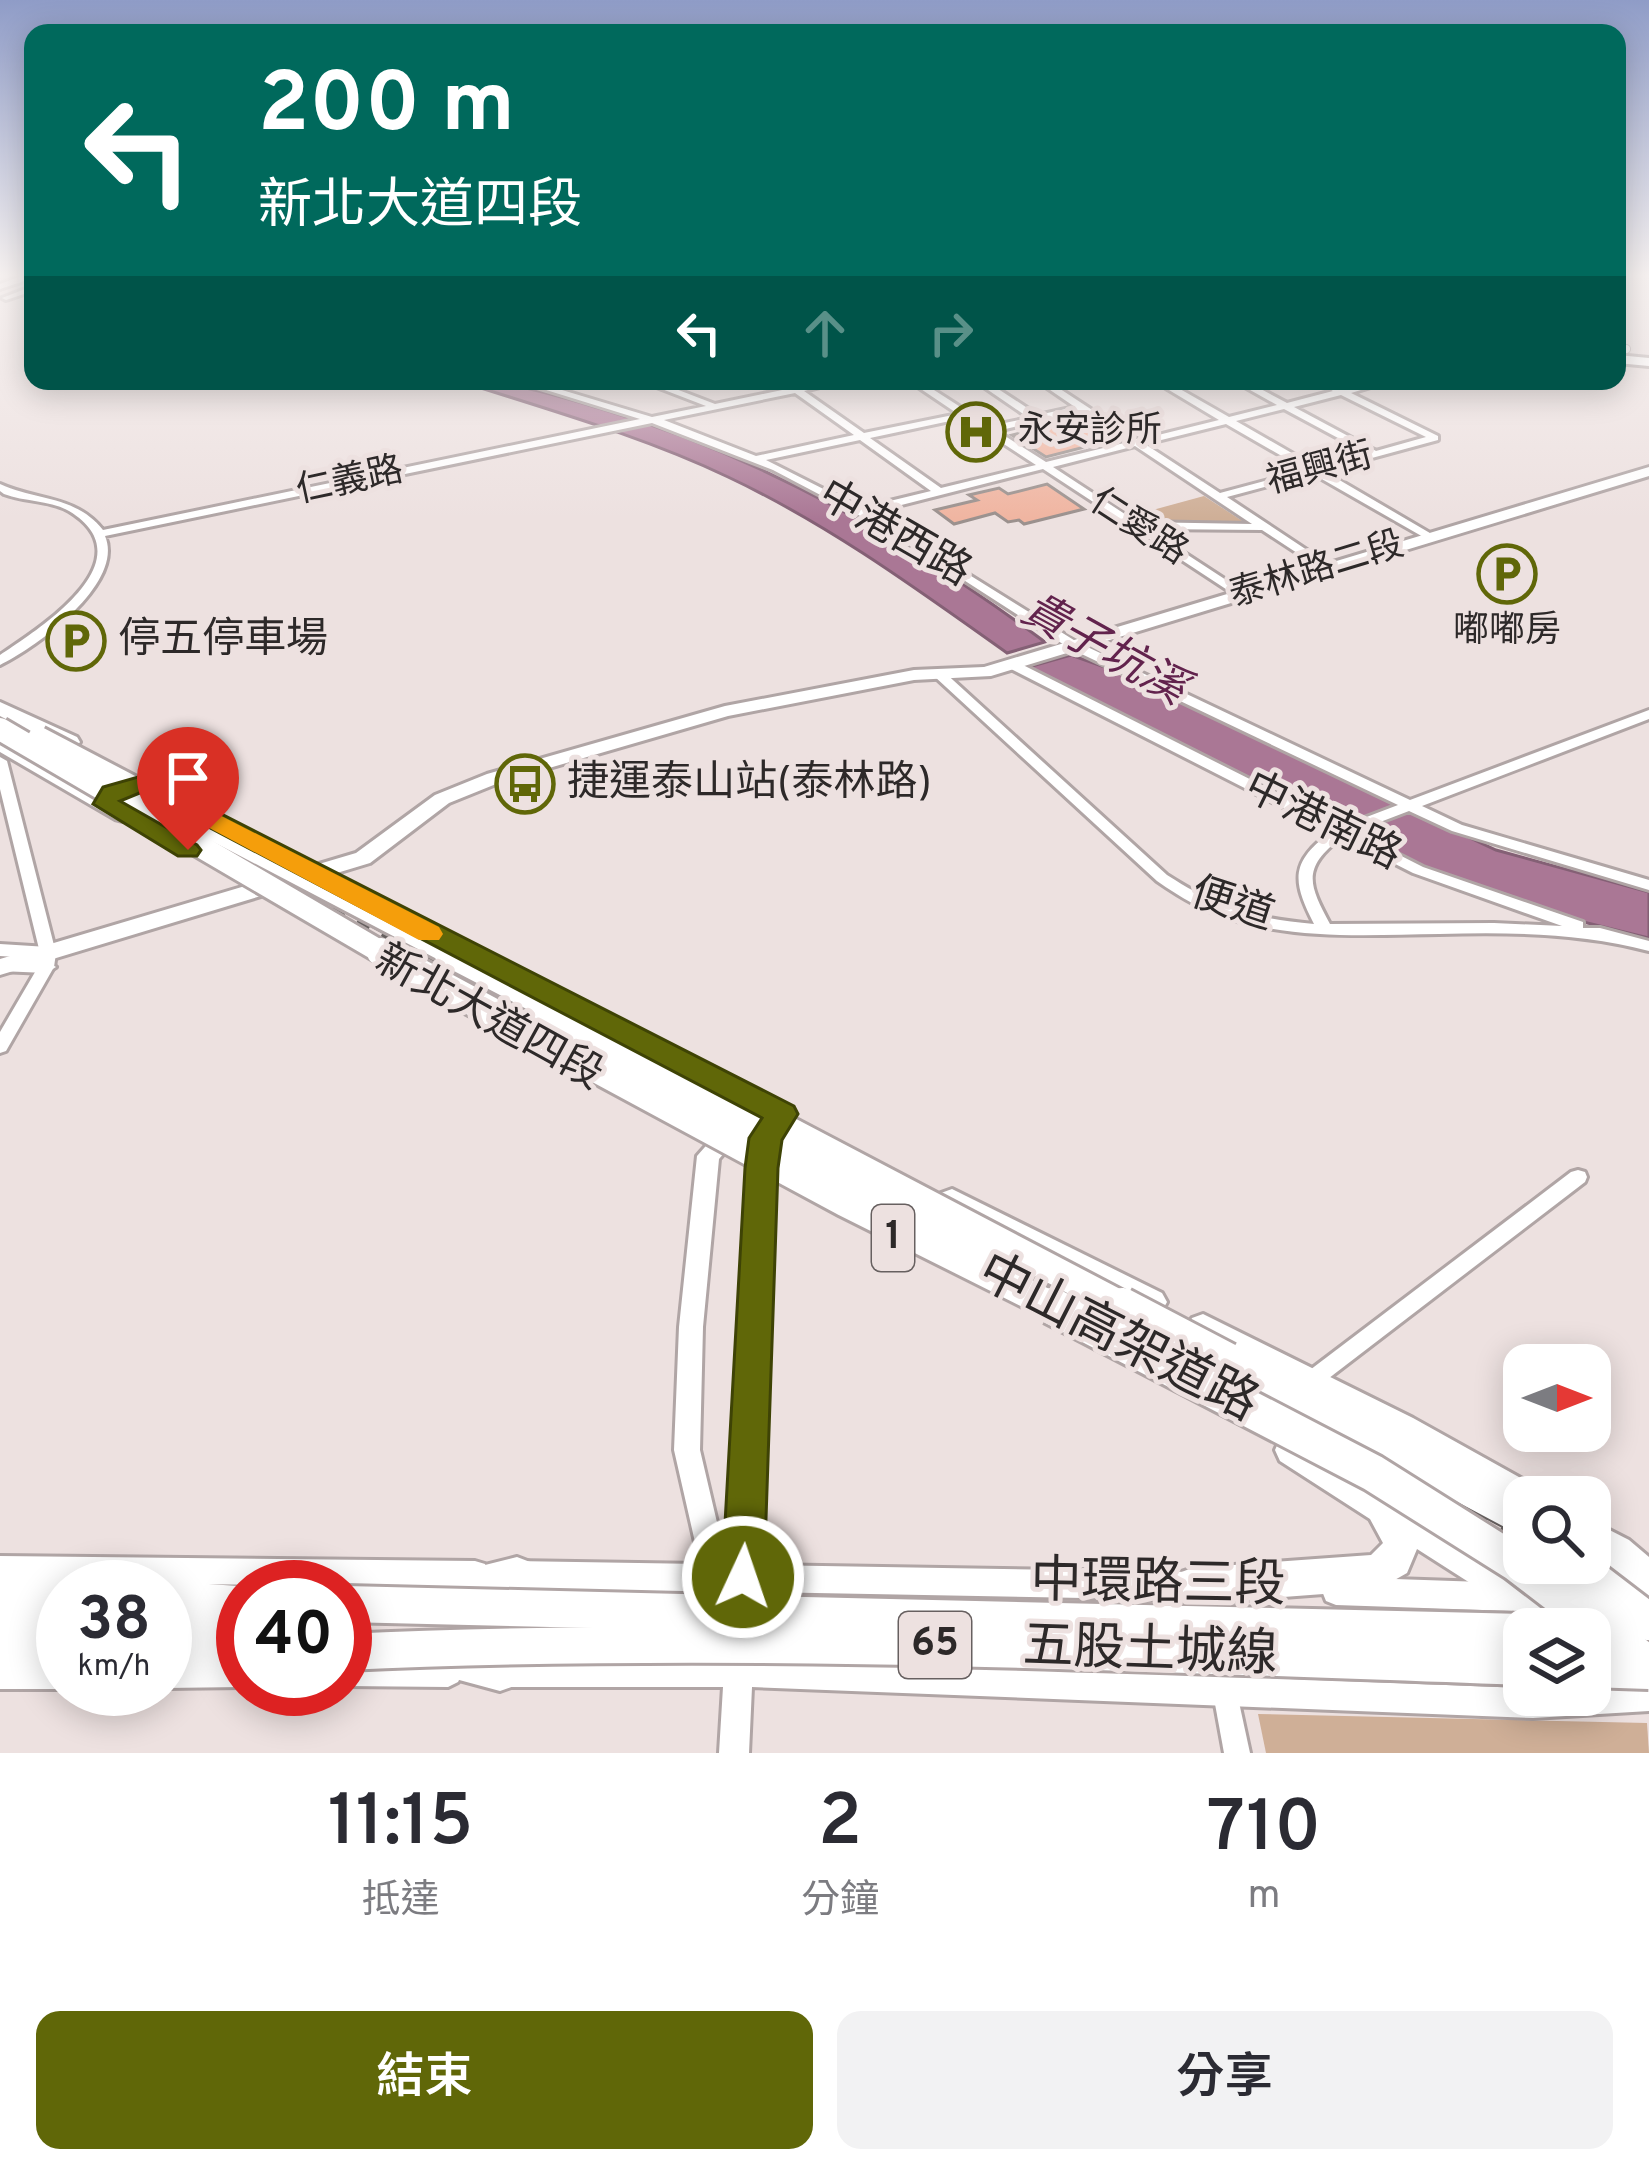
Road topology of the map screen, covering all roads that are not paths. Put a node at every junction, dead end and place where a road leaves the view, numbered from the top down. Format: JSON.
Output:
{"nodes":[{"id":1,"x":553,"y":390,"type":"edge"},
{"id":2,"x":671,"y":390,"type":"edge"},
{"id":3,"x":791,"y":390,"type":"edge"},
{"id":4,"x":797,"y":390,"type":"edge"},
{"id":5,"x":928,"y":390,"type":"edge"},
{"id":6,"x":993,"y":390,"type":"edge"},
{"id":7,"x":1056,"y":390,"type":"edge"},
{"id":8,"x":1175,"y":390,"type":"edge"},
{"id":9,"x":1256,"y":390,"type":"edge"},
{"id":10,"x":1338,"y":390,"type":"edge"},
{"id":11,"x":1354,"y":390,"type":"edge"},
{"id":12,"x":1344,"y":393,"type":"junction"},
{"id":13,"x":715,"y":406,"type":"junction"},
{"id":14,"x":1287,"y":407,"type":"junction"},
{"id":15,"x":1084,"y":408,"type":"junction"},
{"id":16,"x":965,"y":415,"type":"junction"},
{"id":17,"x":648,"y":419,"type":"junction"},
{"id":18,"x":1036,"y":419,"type":"junction"},
{"id":19,"x":1228,"y":422,"type":"junction"},
{"id":20,"x":987,"y":430,"type":"junction"},
{"id":21,"x":863,"y":436,"type":"junction"},
{"id":22,"x":1138,"y":444,"type":"junction"},
{"id":23,"x":1377,"y":454,"type":"junction"},
{"id":24,"x":756,"y":459,"type":"junction"},
{"id":25,"x":1042,"y":466,"type":"junction"},
{"id":26,"x":1314,"y":471,"type":"junction"},
{"id":27,"x":1649,"y":471,"type":"edge"},
{"id":28,"x":0,"y":487,"type":"edge"},
{"id":29,"x":939,"y":492,"type":"junction"},
{"id":30,"x":1220,"y":496,"type":"junction"},
{"id":31,"x":856,"y":513,"type":"junction"},
{"id":32,"x":1132,"y":524,"type":"junction"},
{"id":33,"x":1266,"y":527,"type":"junction"},
{"id":34,"x":101,"y":534,"type":"junction"},
{"id":35,"x":1429,"y":536,"type":"junction"},
{"id":36,"x":1328,"y":568,"type":"junction"},
{"id":37,"x":1242,"y":595,"type":"junction"},
{"id":38,"x":1068,"y":647,"type":"junction"},
{"id":39,"x":0,"y":661,"type":"edge"},
{"id":40,"x":1014,"y":663,"type":"junction"},
{"id":41,"x":938,"y":673,"type":"junction"},
{"id":42,"x":0,"y":708,"type":"edge"},
{"id":43,"x":1649,"y":714,"type":"edge"},
{"id":44,"x":0,"y":725,"type":"edge"},
{"id":45,"x":0,"y":743,"type":"edge"},
{"id":46,"x":0,"y":761,"type":"edge"},
{"id":47,"x":145,"y":783,"type":"junction"},
{"id":48,"x":106,"y":804,"type":"junction"},
{"id":49,"x":1407,"y":806,"type":"junction"},
{"id":50,"x":0,"y":832,"type":"edge"},
{"id":51,"x":1341,"y":832,"type":"junction"},
{"id":52,"x":18,"y":833,"type":"junction"},
{"id":53,"x":306,"y":882,"type":"junction"},
{"id":54,"x":1649,"y":885,"type":"edge"},
{"id":55,"x":256,"y":890,"type":"junction"},
{"id":56,"x":1325,"y":929,"type":"junction"},
{"id":57,"x":1608,"y":935,"type":"junction"},
{"id":58,"x":1649,"y":946,"type":"edge"},
{"id":59,"x":86,"y":955,"type":"dead end"},
{"id":60,"x":46,"y":960,"type":"junction"},
{"id":61,"x":3,"y":965,"type":"edge"},
{"id":62,"x":0,"y":1047,"type":"edge"},
{"id":63,"x":770,"y":1140,"type":"junction"},
{"id":64,"x":720,"y":1145,"type":"junction"},
{"id":65,"x":1578,"y":1177,"type":"dead end"},
{"id":66,"x":1223,"y":1376,"type":"junction"},
{"id":67,"x":1309,"y":1382,"type":"junction"},
{"id":68,"x":1503,"y":1488,"type":"edge"},
{"id":69,"x":1378,"y":1502,"type":"junction"},
{"id":70,"x":1503,"y":1517,"type":"edge"},
{"id":71,"x":1503,"y":1536,"type":"edge"},
{"id":72,"x":1611,"y":1553,"type":"edge"},
{"id":73,"x":0,"y":1570,"type":"edge"},
{"id":74,"x":517,"y":1574,"type":"junction"},
{"id":75,"x":729,"y":1577,"type":"junction"},
{"id":76,"x":1649,"y":1582,"type":"edge"},
{"id":77,"x":1192,"y":1586,"type":"junction"},
{"id":78,"x":1649,"y":1593,"type":"edge"},
{"id":79,"x":0,"y":1594,"type":"edge"},
{"id":80,"x":1575,"y":1594,"type":"edge"},
{"id":81,"x":36,"y":1595,"type":"edge"},
{"id":82,"x":1529,"y":1597,"type":"edge"},
{"id":83,"x":372,"y":1604,"type":"edge"},
{"id":84,"x":372,"y":1609,"type":"edge"},
{"id":85,"x":1649,"y":1619,"type":"edge"},
{"id":86,"x":0,"y":1623,"type":"edge"},
{"id":87,"x":36,"y":1624,"type":"edge"},
{"id":88,"x":1611,"y":1635,"type":"edge"},
{"id":89,"x":1649,"y":1635,"type":"edge"},
{"id":90,"x":372,"y":1641,"type":"edge"},
{"id":91,"x":1611,"y":1647,"type":"edge"},
{"id":92,"x":372,"y":1650,"type":"edge"},
{"id":93,"x":0,"y":1653,"type":"edge"},
{"id":94,"x":36,"y":1654,"type":"edge"},
{"id":95,"x":1503,"y":1666,"type":"edge"},
{"id":96,"x":1649,"y":1668,"type":"edge"},
{"id":97,"x":1611,"y":1669,"type":"edge"},
{"id":98,"x":372,"y":1671,"type":"edge"},
{"id":99,"x":500,"y":1672,"type":"junction"},
{"id":100,"x":738,"y":1672,"type":"junction"},
{"id":101,"x":0,"y":1674,"type":"edge"},
{"id":102,"x":36,"y":1674,"type":"edge"},
{"id":103,"x":1225,"y":1693,"type":"junction"},
{"id":104,"x":1649,"y":1696,"type":"edge"},
{"id":105,"x":734,"y":1753,"type":"edge"},
{"id":106,"x":1237,"y":1753,"type":"edge"}],
"edges":[{"from":1,"to":17,"type":"street","name":"中港西路"},
{"from":2,"to":13,"type":"street"},
{"from":3,"to":13,"type":"street"},
{"from":4,"to":21,"type":"street"},
{"from":5,"to":16,"type":"street","name":"仁愛路"},
{"from":6,"to":18,"type":"street"},
{"from":7,"to":15,"type":"street"},
{"from":8,"to":19,"type":"street"},
{"from":9,"to":14,"type":"street"},
{"from":10,"to":12,"type":"street"},
{"from":11,"to":12,"type":"street"},
{"from":12,"to":14,"type":"street"},
{"from":12,"to":23,"type":"street","name":"福興街"},
{"from":13,"to":17,"type":"street"},
{"from":14,"to":19,"type":"street"},
{"from":14,"to":23,"type":"street"},
{"from":15,"to":18,"type":"street"},
{"from":15,"to":22,"type":"street"},
{"from":16,"to":20,"type":"street","name":"仁愛路"},
{"from":16,"to":21,"type":"street"},
{"from":17,"to":24,"type":"street","name":"中港西路"},
{"from":17,"to":34,"type":"street","name":"仁義路"},
{"from":18,"to":20,"type":"street"},
{"from":19,"to":22,"type":"street"},
{"from":19,"to":26,"type":"street"},
{"from":20,"to":25,"type":"street","name":"仁愛路"},
{"from":21,"to":24,"type":"street"},
{"from":21,"to":29,"type":"street"},
{"from":22,"to":25,"type":"street"},
{"from":22,"to":30,"type":"street"},
{"from":23,"to":26,"type":"street","name":"福興街"},
{"from":24,"to":31,"type":"street","name":"中港西路"},
{"from":25,"to":29,"type":"street"},
{"from":25,"to":32,"type":"street","name":"仁愛路"},
{"from":26,"to":30,"type":"street","name":"福興街"},
{"from":26,"to":35,"type":"street"},
{"from":27,"to":35,"type":"main road","name":"泰林路二段"},
{"from":28,"to":34,"type":"street"},
{"from":29,"to":31,"type":"street"},
{"from":30,"to":33,"type":"street"},
{"from":31,"to":38,"type":"street","name":"中港西路"},
{"from":32,"to":33,"type":"street"},
{"from":32,"to":37,"type":"street","name":"仁愛路"},
{"from":33,"to":36,"type":"street"},
{"from":34,"to":39,"type":"street"},
{"from":35,"to":36,"type":"main road","name":"泰林路二段"},
{"from":36,"to":37,"type":"main road","name":"泰林路二段"},
{"from":37,"to":38,"type":"main road","name":"泰林路二段"},
{"from":38,"to":40,"type":"main road","name":"泰林路二段"},
{"from":38,"to":49,"type":"street","name":"中港西路"},
{"from":40,"to":41,"type":"main road","name":"泰林路二段"},
{"from":40,"to":51,"type":"street","name":"中港南路"},
{"from":41,"to":53,"type":"main road"},
{"from":41,"to":56,"type":"street","name":"便道"},
{"from":42,"to":47,"type":"main road","number":"1"},
{"from":43,"to":49,"type":"street"},
{"from":44,"to":66,"type":"main road","name":"中山高架道路","number":"1","bridge":true},
{"from":45,"to":48,"type":"main road","number":"1"},
{"from":46,"to":52,"type":"street"},
{"from":47,"to":48,"type":"main road"},
{"from":47,"to":53,"type":"main road","number":"1"},
{"from":48,"to":55,"type":"main road","number":"1"},
{"from":49,"to":51,"type":"street"},
{"from":49,"to":54,"type":"street","name":"中港西路"},
{"from":50,"to":52,"type":"street"},
{"from":51,"to":56,"type":"street"},
{"from":51,"to":57,"type":"street","name":"中港南路"},
{"from":52,"to":60,"type":"street"},
{"from":53,"to":55,"type":"main road"},
{"from":53,"to":63,"type":"main road","name":"新北大道四段","number":"1"},
{"from":53,"to":66,"type":"main road","bridge":true},
{"from":55,"to":60,"type":"main road"},
{"from":55,"to":64,"type":"main road","name":"新北大道四段","number":"1"},
{"from":56,"to":57,"type":"street","name":"便道"},
{"from":57,"to":58,"type":"street","name":"中港南路"},
{"from":59,"to":60,"type":"main road"},
{"from":60,"to":61,"type":"main road"},
{"from":60,"to":62,"type":"street"},
{"from":63,"to":64,"type":"main road","name":"新北大道四段","number":"1"},
{"from":63,"to":67,"type":"main road","name":"新北大道四段","number":"1"},
{"from":63,"to":69,"type":"main road","name":"新北大道四段","number":"1"},
{"from":63,"to":71,"type":"main road","name":"新北大道四段","number":"1"},
{"from":63,"to":75,"type":"street"},
{"from":64,"to":75,"type":"street"},
{"from":65,"to":67,"type":"street"},
{"from":66,"to":70,"type":"main road","name":"中山高架道路","number":"1"},
{"from":66,"to":96,"type":"main road","name":"中山高架道路","number":"1","bridge":true},
{"from":67,"to":68,"type":"main road","name":"新北大道四段","number":"1"},
{"from":69,"to":77,"type":"main road"},
{"from":69,"to":82,"type":"main road","name":"新北大道四段","number":"1"},
{"from":72,"to":76,"type":"main road"},
{"from":73,"to":74,"type":"street","name":"中環路三段"},
{"from":74,"to":75,"type":"street","name":"中環路三段"},
{"from":74,"to":84,"type":"main road"},
{"from":75,"to":77,"type":"street","name":"中環路三段"},
{"from":75,"to":100,"type":"street"},
{"from":77,"to":82,"type":"street","name":"中環路三段"},
{"from":78,"to":80,"type":"main road"},
{"from":79,"to":81,"type":"main road"},
{"from":80,"to":82,"type":"main road","name":"新北大道四段","number":"1"},
{"from":80,"to":85,"type":"main road","name":"新北大道四段","number":"1"},
{"from":80,"to":96,"type":"main road","name":"新北大道四段","number":"1"},
{"from":82,"to":83,"type":"main road","name":"五股土城線","number":"65","bridge":true},
{"from":86,"to":87,"type":"main road"},
{"from":88,"to":89,"type":"main road","bridge":true},
{"from":90,"to":99,"type":"main road"},
{"from":91,"to":96,"type":"main road"},
{"from":92,"to":95,"type":"main road","name":"五股土城線","number":"65","bridge":true},
{"from":93,"to":94,"type":"main road"},
{"from":96,"to":97,"type":"main road","bridge":true},
{"from":98,"to":99,"type":"street"},
{"from":99,"to":100,"type":"street"},
{"from":100,"to":103,"type":"street"},
{"from":100,"to":105,"type":"street"},
{"from":101,"to":102,"type":"street"},
{"from":103,"to":104,"type":"street"},
{"from":103,"to":106,"type":"street"}]}
